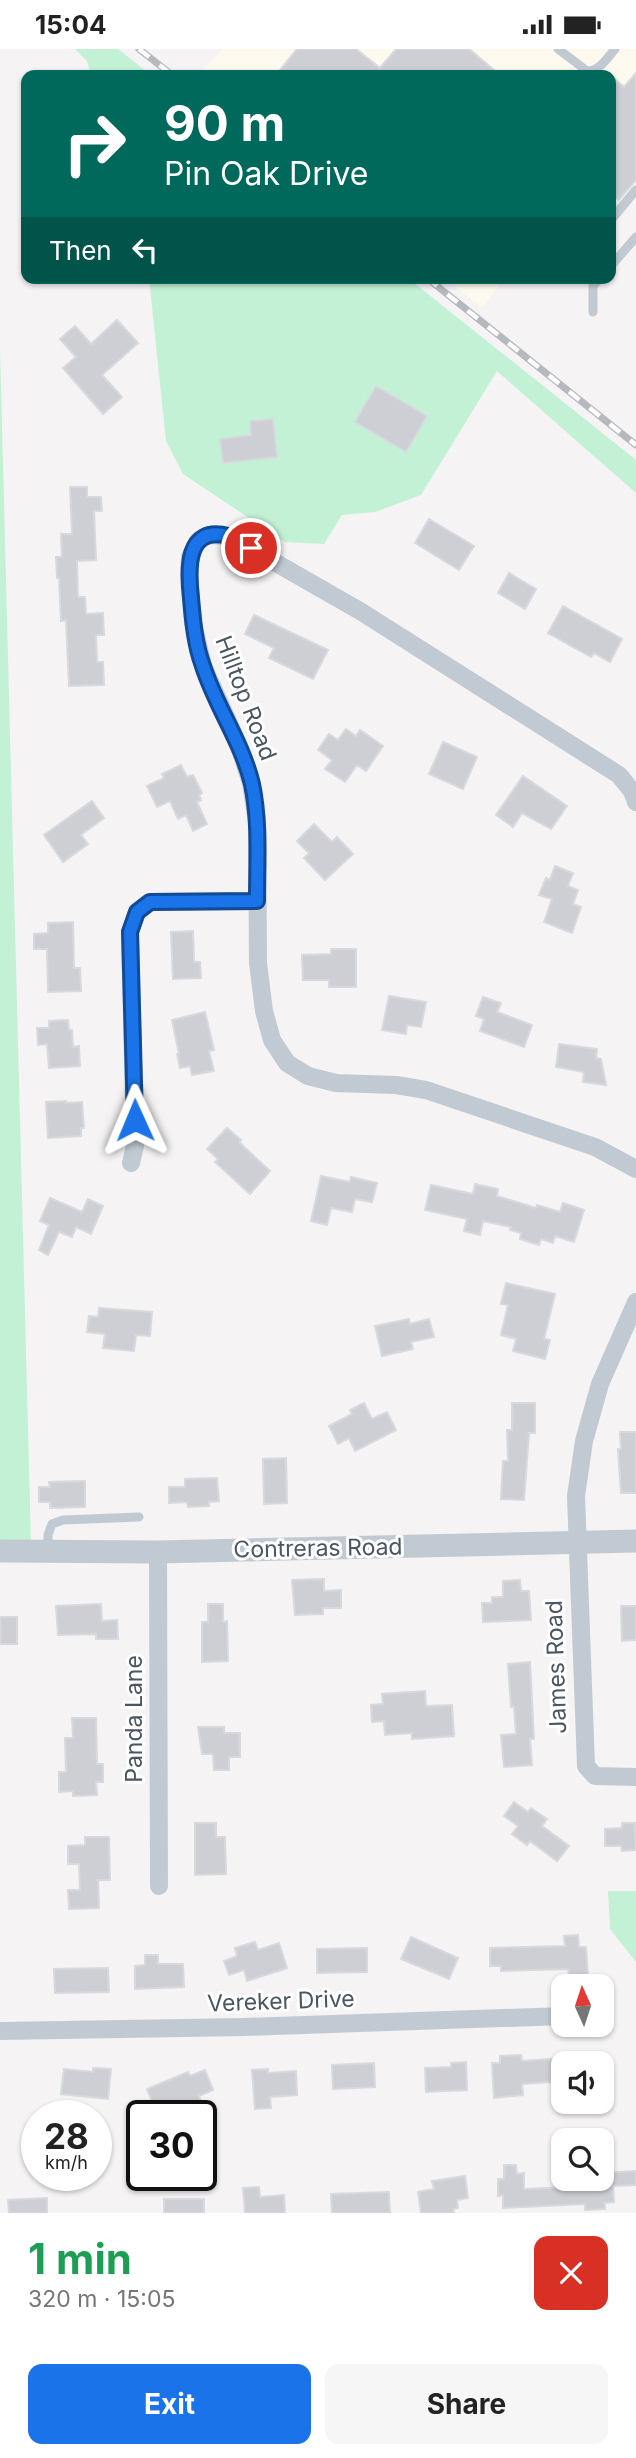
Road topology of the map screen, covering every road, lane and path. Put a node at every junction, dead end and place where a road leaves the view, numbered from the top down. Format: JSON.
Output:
{"nodes":[{"id":1,"x":558,"y":49,"type":"edge"},
{"id":2,"x":615,"y":49,"type":"edge"},
{"id":3,"x":586,"y":70,"type":"edge"},
{"id":4,"x":594,"y":70,"type":"edge"},
{"id":5,"x":636,"y":190,"type":"edge"},
{"id":6,"x":616,"y":214,"type":"edge"},
{"id":7,"x":636,"y":237,"type":"edge"},
{"id":8,"x":616,"y":260,"type":"edge"},
{"id":9,"x":595,"y":284,"type":"edge"},
{"id":10,"x":593,"y":312,"type":"dead end"},
{"id":11,"x":636,"y":802,"type":"edge"},
{"id":12,"x":257,"y":901,"type":"junction"},
{"id":13,"x":131,"y":1163,"type":"dead end"},
{"id":14,"x":636,"y":1169,"type":"edge"},
{"id":15,"x":636,"y":1302,"type":"edge"},
{"id":16,"x":139,"y":1517,"type":"dead end"},
{"id":17,"x":636,"y":1541,"type":"edge"},
{"id":18,"x":576,"y":1542,"type":"junction"},
{"id":19,"x":0,"y":1551,"type":"edge"},
{"id":20,"x":48,"y":1552,"type":"junction"},
{"id":21,"x":158,"y":1552,"type":"junction"},
{"id":22,"x":636,"y":1777,"type":"edge"},
{"id":23,"x":159,"y":1886,"type":"dead end"},
{"id":24,"x":551,"y":2016,"type":"edge"},
{"id":25,"x":0,"y":2031,"type":"edge"}],
"edges":[{"from":1,"to":3,"type":"lane"},
{"from":2,"to":4,"type":"lane"},
{"from":5,"to":6,"type":"lane"},
{"from":7,"to":8,"type":"lane"},
{"from":9,"to":10,"type":"lane"},
{"from":11,"to":12,"type":"street","name":"Hilltop Road"},
{"from":12,"to":13,"type":"street"},
{"from":12,"to":14,"type":"street","name":"Hilltop Road"},
{"from":15,"to":18,"type":"street"},
{"from":16,"to":20,"type":"lane"},
{"from":17,"to":18,"type":"street","name":"Contreras Road"},
{"from":18,"to":21,"type":"street","name":"Contreras Road"},
{"from":18,"to":22,"type":"street","name":"James Road"},
{"from":19,"to":20,"type":"street","name":"Contreras Road"},
{"from":20,"to":21,"type":"street","name":"Contreras Road"},
{"from":21,"to":23,"type":"street","name":"Panda Lane"},
{"from":24,"to":25,"type":"street","name":"Vereker Drive"}]}
